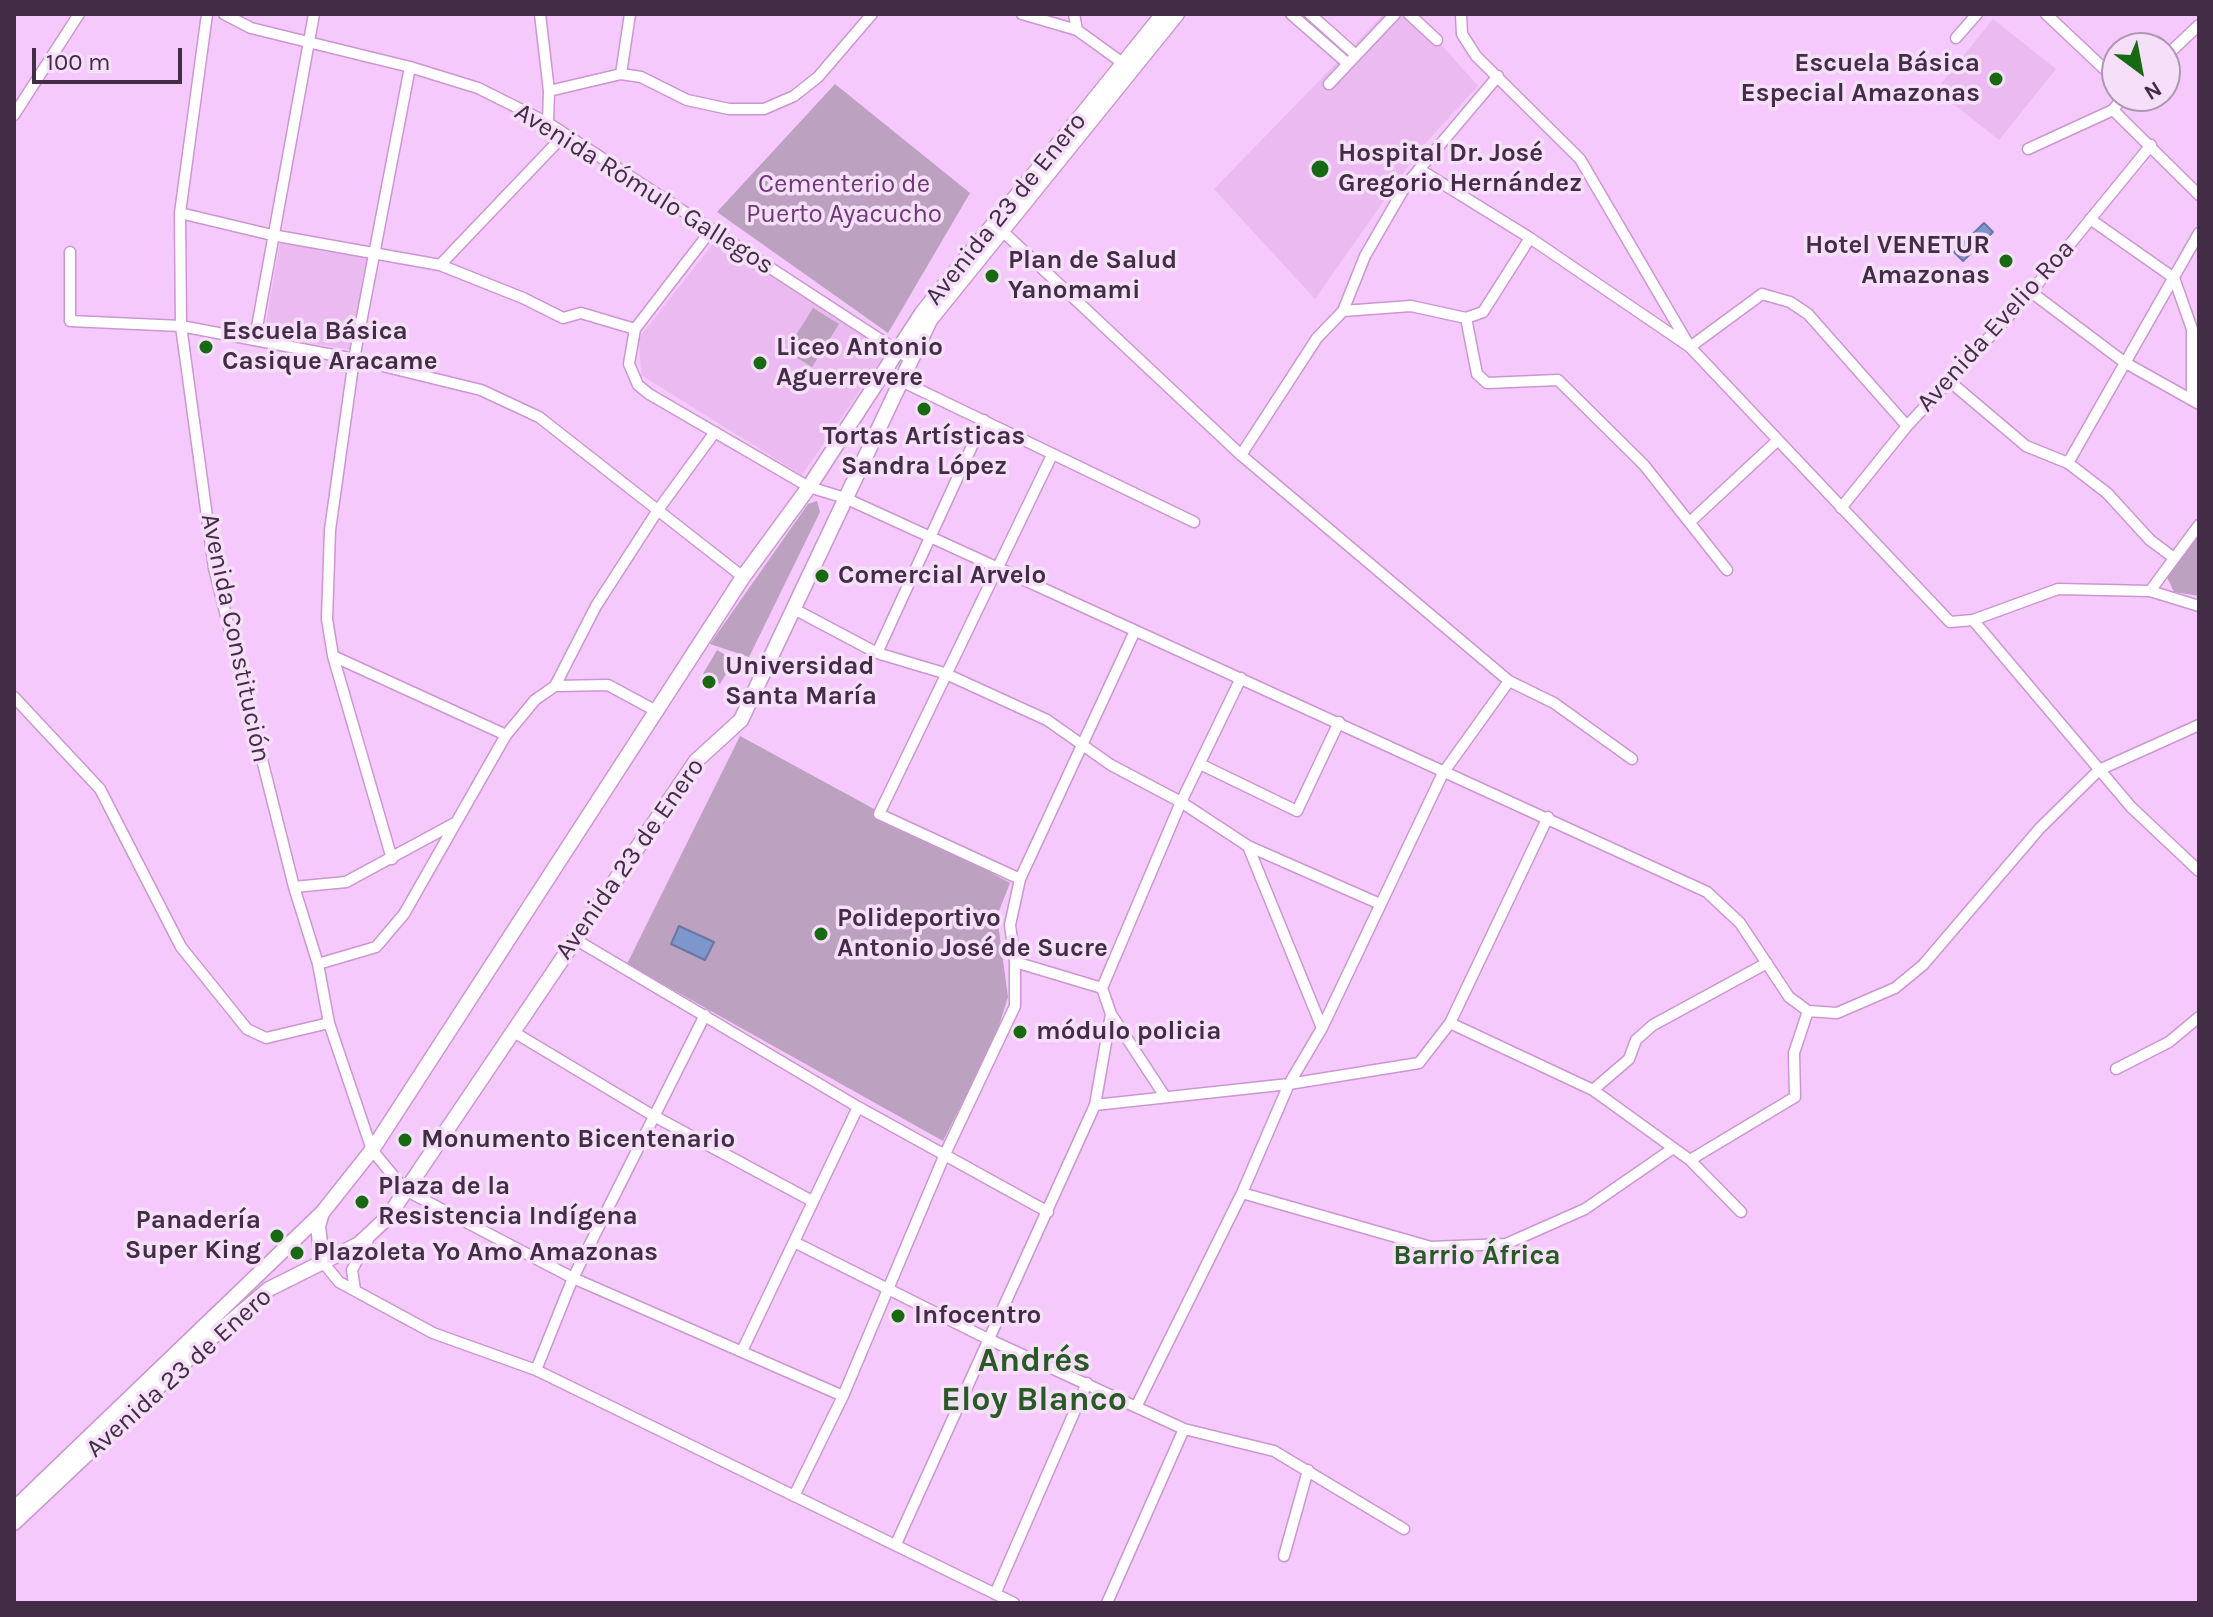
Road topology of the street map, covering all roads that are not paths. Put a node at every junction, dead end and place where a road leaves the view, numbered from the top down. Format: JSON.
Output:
{"nodes":[{"id":1,"x":207,"y":14,"type":"edge"},
{"id":2,"x":224,"y":14,"type":"edge"},
{"id":3,"x":314,"y":14,"type":"edge"},
{"id":4,"x":540,"y":14,"type":"edge"},
{"id":5,"x":630,"y":14,"type":"edge"},
{"id":6,"x":872,"y":14,"type":"edge"},
{"id":7,"x":1022,"y":14,"type":"edge"},
{"id":8,"x":1074,"y":14,"type":"edge"},
{"id":9,"x":1163,"y":14,"type":"edge"},
{"id":10,"x":1177,"y":14,"type":"edge"},
{"id":11,"x":1291,"y":14,"type":"edge"},
{"id":12,"x":1310,"y":14,"type":"edge"},
{"id":13,"x":1395,"y":14,"type":"edge"},
{"id":14,"x":1409,"y":14,"type":"edge"},
{"id":15,"x":1461,"y":14,"type":"edge"},
{"id":16,"x":1977,"y":14,"type":"edge"},
{"id":17,"x":2046,"y":14,"type":"edge"},
{"id":18,"x":74,"y":16,"type":"edge"},
{"id":19,"x":2199,"y":25,"type":"edge"},
{"id":20,"x":1077,"y":30,"type":"junction"},
{"id":21,"x":1956,"y":38,"type":"dead end"},
{"id":22,"x":1437,"y":40,"type":"dead end"},
{"id":23,"x":2181,"y":42,"type":"edge"},
{"id":24,"x":307,"y":43,"type":"junction"},
{"id":25,"x":1356,"y":55,"type":"junction"},
{"id":26,"x":1347,"y":63,"type":"junction"},
{"id":27,"x":1124,"y":64,"type":"junction"},
{"id":28,"x":2101,"y":66,"type":"edge"},
{"id":29,"x":410,"y":67,"type":"junction"},
{"id":30,"x":621,"y":74,"type":"junction"},
{"id":31,"x":1498,"y":76,"type":"junction"},
{"id":32,"x":1329,"y":84,"type":"dead end"},
{"id":33,"x":549,"y":91,"type":"junction"},
{"id":34,"x":2109,"y":112,"type":"edge"},
{"id":35,"x":2115,"y":112,"type":"edge"},
{"id":36,"x":14,"y":115,"type":"edge"},
{"id":37,"x":548,"y":123,"type":"junction"},
{"id":38,"x":565,"y":134,"type":"junction"},
{"id":39,"x":2151,"y":145,"type":"junction"},
{"id":40,"x":2028,"y":149,"type":"dead end"},
{"id":41,"x":1419,"y":169,"type":"junction"},
{"id":42,"x":2199,"y":195,"type":"edge"},
{"id":43,"x":180,"y":213,"type":"junction"},
{"id":44,"x":2090,"y":219,"type":"junction"},
{"id":45,"x":997,"y":226,"type":"junction"},
{"id":46,"x":712,"y":229,"type":"junction"},
{"id":47,"x":2199,"y":233,"type":"edge"},
{"id":48,"x":272,"y":235,"type":"junction"},
{"id":49,"x":1530,"y":238,"type":"junction"},
{"id":50,"x":70,"y":252,"type":"dead end"},
{"id":51,"x":373,"y":255,"type":"junction"},
{"id":52,"x":440,"y":265,"type":"junction"},
{"id":53,"x":2174,"y":278,"type":"junction"},
{"id":54,"x":2031,"y":292,"type":"junction"},
{"id":55,"x":1343,"y":311,"type":"junction"},
{"id":56,"x":1466,"y":318,"type":"junction"},
{"id":57,"x":181,"y":326,"type":"junction"},
{"id":58,"x":635,"y":329,"type":"junction"},
{"id":59,"x":255,"y":338,"type":"junction"},
{"id":60,"x":1690,"y":347,"type":"junction"},
{"id":61,"x":904,"y":355,"type":"junction"},
{"id":62,"x":354,"y":359,"type":"junction"},
{"id":63,"x":2124,"y":362,"type":"junction"},
{"id":64,"x":1948,"y":380,"type":"junction"},
{"id":65,"x":901,"y":381,"type":"junction"},
{"id":66,"x":2195,"y":402,"type":"edge"},
{"id":67,"x":984,"y":420,"type":"junction"},
{"id":68,"x":1907,"y":426,"type":"junction"},
{"id":69,"x":715,"y":432,"type":"junction"},
{"id":70,"x":1778,"y":440,"type":"junction"},
{"id":71,"x":1052,"y":455,"type":"junction"},
{"id":72,"x":1241,"y":455,"type":"junction"},
{"id":73,"x":2068,"y":463,"type":"junction"},
{"id":74,"x":809,"y":487,"type":"junction"},
{"id":75,"x":845,"y":498,"type":"junction"},
{"id":76,"x":1841,"y":508,"type":"junction"},
{"id":77,"x":658,"y":510,"type":"junction"},
{"id":78,"x":1691,"y":521,"type":"junction"},
{"id":79,"x":1194,"y":522,"type":"dead end"},
{"id":80,"x":2199,"y":525,"type":"edge"},
{"id":81,"x":928,"y":539,"type":"junction"},
{"id":82,"x":2174,"y":558,"type":"junction"},
{"id":83,"x":997,"y":569,"type":"junction"},
{"id":84,"x":1727,"y":570,"type":"dead end"},
{"id":85,"x":743,"y":577,"type":"junction"},
{"id":86,"x":2150,"y":591,"type":"junction"},
{"id":87,"x":2199,"y":606,"type":"edge"},
{"id":88,"x":794,"y":609,"type":"junction"},
{"id":89,"x":1973,"y":620,"type":"junction"},
{"id":90,"x":1134,"y":633,"type":"junction"},
{"id":91,"x":877,"y":653,"type":"junction"},
{"id":92,"x":333,"y":656,"type":"junction"},
{"id":93,"x":944,"y":673,"type":"junction"},
{"id":94,"x":1241,"y":678,"type":"junction"},
{"id":95,"x":1509,"y":681,"type":"junction"},
{"id":96,"x":555,"y":686,"type":"junction"},
{"id":97,"x":14,"y":697,"type":"edge"},
{"id":98,"x":658,"y":712,"type":"junction"},
{"id":99,"x":1339,"y":722,"type":"junction"},
{"id":100,"x":2199,"y":725,"type":"edge"},
{"id":101,"x":506,"y":735,"type":"junction"},
{"id":102,"x":1080,"y":745,"type":"junction"},
{"id":103,"x":1632,"y":759,"type":"dead end"},
{"id":104,"x":1200,"y":764,"type":"junction"},
{"id":105,"x":2099,"y":770,"type":"junction"},
{"id":106,"x":1443,"y":773,"type":"junction"},
{"id":107,"x":1181,"y":802,"type":"junction"},
{"id":108,"x":1548,"y":817,"type":"junction"},
{"id":109,"x":457,"y":822,"type":"junction"},
{"id":110,"x":1248,"y":846,"type":"junction"},
{"id":111,"x":392,"y":859,"type":"junction"},
{"id":112,"x":2199,"y":871,"type":"edge"},
{"id":113,"x":1020,"y":879,"type":"junction"},
{"id":114,"x":294,"y":887,"type":"junction"},
{"id":115,"x":1380,"y":904,"type":"junction"},
{"id":116,"x":573,"y":938,"type":"junction"},
{"id":117,"x":1015,"y":962,"type":"junction"},
{"id":118,"x":1767,"y":963,"type":"junction"},
{"id":119,"x":318,"y":964,"type":"junction"},
{"id":120,"x":1102,"y":988,"type":"junction"},
{"id":121,"x":1808,"y":1011,"type":"junction"},
{"id":122,"x":1111,"y":1014,"type":"junction"},
{"id":123,"x":705,"y":1015,"type":"junction"},
{"id":124,"x":2199,"y":1017,"type":"edge"},
{"id":125,"x":329,"y":1023,"type":"junction"},
{"id":126,"x":1450,"y":1023,"type":"junction"},
{"id":127,"x":1322,"y":1028,"type":"junction"},
{"id":128,"x":512,"y":1031,"type":"junction"},
{"id":129,"x":2116,"y":1069,"type":"dead end"},
{"id":130,"x":1289,"y":1084,"type":"junction"},
{"id":131,"x":1593,"y":1090,"type":"junction"},
{"id":132,"x":1164,"y":1095,"type":"junction"},
{"id":133,"x":1095,"y":1105,"type":"junction"},
{"id":134,"x":858,"y":1107,"type":"junction"},
{"id":135,"x":652,"y":1115,"type":"junction"},
{"id":136,"x":1672,"y":1149,"type":"junction"},
{"id":137,"x":372,"y":1150,"type":"junction"},
{"id":138,"x":945,"y":1154,"type":"junction"},
{"id":139,"x":1690,"y":1160,"type":"junction"},
{"id":140,"x":405,"y":1190,"type":"junction"},
{"id":141,"x":1242,"y":1193,"type":"junction"},
{"id":142,"x":812,"y":1201,"type":"junction"},
{"id":143,"x":1048,"y":1212,"type":"junction"},
{"id":144,"x":1741,"y":1212,"type":"dead end"},
{"id":145,"x":322,"y":1213,"type":"junction"},
{"id":146,"x":319,"y":1237,"type":"junction"},
{"id":147,"x":370,"y":1237,"type":"junction"},
{"id":148,"x":794,"y":1242,"type":"junction"},
{"id":149,"x":348,"y":1249,"type":"junction"},
{"id":150,"x":322,"y":1261,"type":"junction"},
{"id":151,"x":573,"y":1278,"type":"junction"},
{"id":152,"x":355,"y":1290,"type":"junction"},
{"id":153,"x":889,"y":1290,"type":"junction"},
{"id":154,"x":988,"y":1339,"type":"junction"},
{"id":155,"x":742,"y":1351,"type":"junction"},
{"id":156,"x":536,"y":1370,"type":"junction"},
{"id":157,"x":1087,"y":1383,"type":"junction"},
{"id":158,"x":843,"y":1396,"type":"junction"},
{"id":159,"x":1137,"y":1405,"type":"junction"},
{"id":160,"x":1184,"y":1429,"type":"junction"},
{"id":161,"x":1308,"y":1470,"type":"junction"},
{"id":162,"x":794,"y":1496,"type":"junction"},
{"id":163,"x":14,"y":1509,"type":"edge"},
{"id":164,"x":14,"y":1523,"type":"edge"},
{"id":165,"x":1404,"y":1529,"type":"dead end"},
{"id":166,"x":896,"y":1544,"type":"junction"},
{"id":167,"x":1284,"y":1556,"type":"dead end"},
{"id":168,"x":995,"y":1594,"type":"junction"},
{"id":169,"x":1014,"y":1603,"type":"edge"},
{"id":170,"x":1107,"y":1603,"type":"edge"}],
"edges":[{"from":1,"to":43,"type":"street","name":"Avenida Constitución"},
{"from":2,"to":24,"type":"street","name":"Avenida Rómulo Gallegos"},
{"from":3,"to":24,"type":"street"},
{"from":4,"to":33,"type":"street"},
{"from":5,"to":30,"type":"street"},
{"from":6,"to":30,"type":"street"},
{"from":7,"to":20,"type":"street"},
{"from":8,"to":20,"type":"street"},
{"from":9,"to":27,"type":"main road","name":"Avenida 23 de Enero"},
{"from":10,"to":45,"type":"main road","name":"Avenida 23 de Enero"},
{"from":11,"to":26,"type":"street"},
{"from":12,"to":25,"type":"street"},
{"from":13,"to":25,"type":"street"},
{"from":14,"to":22,"type":"street"},
{"from":15,"to":31,"type":"street"},
{"from":16,"to":21,"type":"street"},
{"from":17,"to":28,"type":"street"},
{"from":18,"to":36,"type":"street"},
{"from":19,"to":23,"type":"street"},
{"from":20,"to":27,"type":"street"},
{"from":24,"to":29,"type":"street","name":"Avenida Rómulo Gallegos"},
{"from":24,"to":48,"type":"street"},
{"from":25,"to":26,"type":"street"},
{"from":26,"to":32,"type":"street"},
{"from":27,"to":45,"type":"main road","name":"Avenida 23 de Enero"},
{"from":29,"to":37,"type":"street","name":"Avenida Rómulo Gallegos"},
{"from":29,"to":51,"type":"street"},
{"from":30,"to":33,"type":"street"},
{"from":31,"to":41,"type":"street"},
{"from":31,"to":60,"type":"street"},
{"from":33,"to":37,"type":"street"},
{"from":34,"to":40,"type":"street"},
{"from":35,"to":39,"type":"street"},
{"from":37,"to":38,"type":"street","name":"Avenida Rómulo Gallegos"},
{"from":38,"to":46,"type":"street","name":"Avenida Rómulo Gallegos"},
{"from":38,"to":52,"type":"street"},
{"from":39,"to":42,"type":"street"},
{"from":39,"to":44,"type":"street","name":"Avenida Evelio Roa"},
{"from":41,"to":49,"type":"street"},
{"from":41,"to":55,"type":"street"},
{"from":43,"to":48,"type":"street"},
{"from":43,"to":57,"type":"street","name":"Avenida Constitución"},
{"from":44,"to":53,"type":"street"},
{"from":44,"to":54,"type":"street","name":"Avenida Evelio Roa"},
{"from":45,"to":61,"type":"main road","name":"Avenida 23 de Enero"},
{"from":45,"to":72,"type":"street"},
{"from":46,"to":58,"type":"street"},
{"from":46,"to":61,"type":"street","name":"Avenida Rómulo Gallegos"},
{"from":47,"to":53,"type":"street"},
{"from":48,"to":51,"type":"street"},
{"from":48,"to":59,"type":"street"},
{"from":49,"to":56,"type":"street"},
{"from":49,"to":60,"type":"street"},
{"from":50,"to":57,"type":"street"},
{"from":51,"to":52,"type":"street"},
{"from":51,"to":62,"type":"street"},
{"from":52,"to":58,"type":"street"},
{"from":53,"to":63,"type":"street"},
{"from":53,"to":66,"type":"street"},
{"from":54,"to":63,"type":"street"},
{"from":54,"to":64,"type":"street","name":"Avenida Evelio Roa"},
{"from":55,"to":56,"type":"street"},
{"from":55,"to":72,"type":"street"},
{"from":56,"to":78,"type":"street"},
{"from":57,"to":59,"type":"street"},
{"from":57,"to":114,"type":"street","name":"Avenida Constitución"},
{"from":58,"to":69,"type":"street"},
{"from":59,"to":62,"type":"street"},
{"from":60,"to":68,"type":"street"},
{"from":60,"to":70,"type":"street"},
{"from":61,"to":65,"type":"main road","name":"Avenida 23 de Enero"},
{"from":61,"to":74,"type":"main road","name":"Avenida 23 de Enero"},
{"from":62,"to":77,"type":"street"},
{"from":62,"to":92,"type":"street"},
{"from":63,"to":66,"type":"street"},
{"from":63,"to":73,"type":"street"},
{"from":64,"to":68,"type":"street","name":"Avenida Evelio Roa"},
{"from":64,"to":73,"type":"street"},
{"from":65,"to":67,"type":"street"},
{"from":65,"to":75,"type":"main road","name":"Avenida 23 de Enero"},
{"from":67,"to":71,"type":"street"},
{"from":67,"to":81,"type":"street"},
{"from":68,"to":76,"type":"street","name":"Avenida Evelio Roa"},
{"from":69,"to":74,"type":"street"},
{"from":69,"to":77,"type":"street"},
{"from":70,"to":76,"type":"street"},
{"from":70,"to":78,"type":"street"},
{"from":71,"to":79,"type":"street"},
{"from":71,"to":83,"type":"street"},
{"from":72,"to":95,"type":"street"},
{"from":73,"to":82,"type":"street"},
{"from":74,"to":75,"type":"street"},
{"from":74,"to":85,"type":"main road","name":"Avenida 23 de Enero"},
{"from":75,"to":81,"type":"street"},
{"from":75,"to":88,"type":"main road","name":"Avenida 23 de Enero"},
{"from":76,"to":89,"type":"street"},
{"from":77,"to":85,"type":"street"},
{"from":77,"to":96,"type":"street"},
{"from":78,"to":84,"type":"street"},
{"from":80,"to":82,"type":"street"},
{"from":81,"to":83,"type":"street"},
{"from":81,"to":91,"type":"street"},
{"from":82,"to":86,"type":"street"},
{"from":83,"to":90,"type":"street"},
{"from":83,"to":93,"type":"street"},
{"from":85,"to":98,"type":"main road","name":"Avenida 23 de Enero"},
{"from":86,"to":87,"type":"street"},
{"from":86,"to":89,"type":"street"},
{"from":88,"to":91,"type":"street"},
{"from":88,"to":116,"type":"main road","name":"Avenida 23 de Enero"},
{"from":89,"to":105,"type":"street"},
{"from":90,"to":94,"type":"street"},
{"from":90,"to":102,"type":"street"},
{"from":91,"to":93,"type":"street"},
{"from":92,"to":101,"type":"street"},
{"from":92,"to":111,"type":"street"},
{"from":93,"to":102,"type":"street"},
{"from":93,"to":113,"type":"street"},
{"from":94,"to":99,"type":"street"},
{"from":94,"to":104,"type":"street"},
{"from":95,"to":103,"type":"street"},
{"from":95,"to":106,"type":"street"},
{"from":96,"to":98,"type":"street"},
{"from":96,"to":101,"type":"street"},
{"from":97,"to":125,"type":"street"},
{"from":98,"to":137,"type":"main road","name":"Avenida 23 de Enero"},
{"from":99,"to":104,"type":"street"},
{"from":99,"to":106,"type":"street"},
{"from":100,"to":105,"type":"street"},
{"from":101,"to":109,"type":"street"},
{"from":102,"to":107,"type":"street"},
{"from":102,"to":113,"type":"street"},
{"from":104,"to":107,"type":"street"},
{"from":105,"to":112,"type":"street"},
{"from":105,"to":121,"type":"street"},
{"from":106,"to":108,"type":"street"},
{"from":106,"to":115,"type":"street"},
{"from":107,"to":110,"type":"street"},
{"from":107,"to":120,"type":"street"},
{"from":108,"to":118,"type":"street"},
{"from":108,"to":126,"type":"street"},
{"from":109,"to":111,"type":"street"},
{"from":109,"to":119,"type":"street"},
{"from":110,"to":115,"type":"street"},
{"from":110,"to":127,"type":"street"},
{"from":111,"to":114,"type":"street"},
{"from":113,"to":117,"type":"street"},
{"from":114,"to":119,"type":"street","name":"Avenida Constitución"},
{"from":115,"to":127,"type":"street"},
{"from":116,"to":123,"type":"street"},
{"from":116,"to":128,"type":"main road","name":"Avenida 23 de Enero"},
{"from":117,"to":120,"type":"street"},
{"from":117,"to":138,"type":"street"},
{"from":118,"to":121,"type":"street"},
{"from":118,"to":131,"type":"street"},
{"from":119,"to":125,"type":"street","name":"Avenida Constitución"},
{"from":120,"to":122,"type":"street"},
{"from":121,"to":139,"type":"street"},
{"from":122,"to":132,"type":"street"},
{"from":122,"to":133,"type":"street"},
{"from":123,"to":134,"type":"street"},
{"from":123,"to":135,"type":"street"},
{"from":124,"to":129,"type":"street"},
{"from":125,"to":137,"type":"street","name":"Avenida Constitución"},
{"from":126,"to":130,"type":"street"},
{"from":126,"to":131,"type":"street"},
{"from":127,"to":130,"type":"street"},
{"from":128,"to":135,"type":"street"},
{"from":128,"to":140,"type":"main road","name":"Avenida 23 de Enero"},
{"from":130,"to":132,"type":"street"},
{"from":130,"to":141,"type":"street"},
{"from":131,"to":136,"type":"street"},
{"from":132,"to":133,"type":"street"},
{"from":133,"to":143,"type":"street"},
{"from":134,"to":138,"type":"street"},
{"from":134,"to":142,"type":"street"},
{"from":135,"to":142,"type":"street"},
{"from":135,"to":151,"type":"street"},
{"from":136,"to":139,"type":"street"},
{"from":136,"to":141,"type":"street"},
{"from":137,"to":140,"type":"street","name":"Avenida Constitución"},
{"from":137,"to":145,"type":"main road","name":"Avenida 23 de Enero"},
{"from":138,"to":143,"type":"street"},
{"from":138,"to":153,"type":"street"},
{"from":139,"to":144,"type":"street"},
{"from":140,"to":147,"type":"main road","name":"Avenida 23 de Enero"},
{"from":140,"to":151,"type":"street"},
{"from":141,"to":159,"type":"street"},
{"from":142,"to":148,"type":"street"},
{"from":143,"to":154,"type":"street"},
{"from":145,"to":146,"type":"main road"},
{"from":145,"to":163,"type":"main road","name":"Avenida 23 de Enero"},
{"from":146,"to":149,"type":"main road"},
{"from":146,"to":150,"type":"main road"},
{"from":147,"to":149,"type":"main road","name":"Avenida 23 de Enero"},
{"from":147,"to":152,"type":"street"},
{"from":148,"to":153,"type":"street"},
{"from":148,"to":155,"type":"street"},
{"from":149,"to":150,"type":"main road","name":"Avenida 23 de Enero"},
{"from":150,"to":152,"type":"street"},
{"from":150,"to":164,"type":"main road","name":"Avenida 23 de Enero"},
{"from":151,"to":155,"type":"street"},
{"from":151,"to":156,"type":"street"},
{"from":152,"to":156,"type":"street"},
{"from":153,"to":154,"type":"street"},
{"from":153,"to":158,"type":"street"},
{"from":154,"to":157,"type":"street"},
{"from":154,"to":166,"type":"street"},
{"from":155,"to":158,"type":"street"},
{"from":156,"to":162,"type":"street"},
{"from":157,"to":159,"type":"street"},
{"from":157,"to":168,"type":"street"},
{"from":158,"to":162,"type":"street"},
{"from":159,"to":160,"type":"street"},
{"from":160,"to":161,"type":"street"},
{"from":160,"to":170,"type":"street"},
{"from":161,"to":165,"type":"street"},
{"from":161,"to":167,"type":"street"},
{"from":162,"to":166,"type":"street"},
{"from":166,"to":168,"type":"street"},
{"from":168,"to":169,"type":"street"}]}
